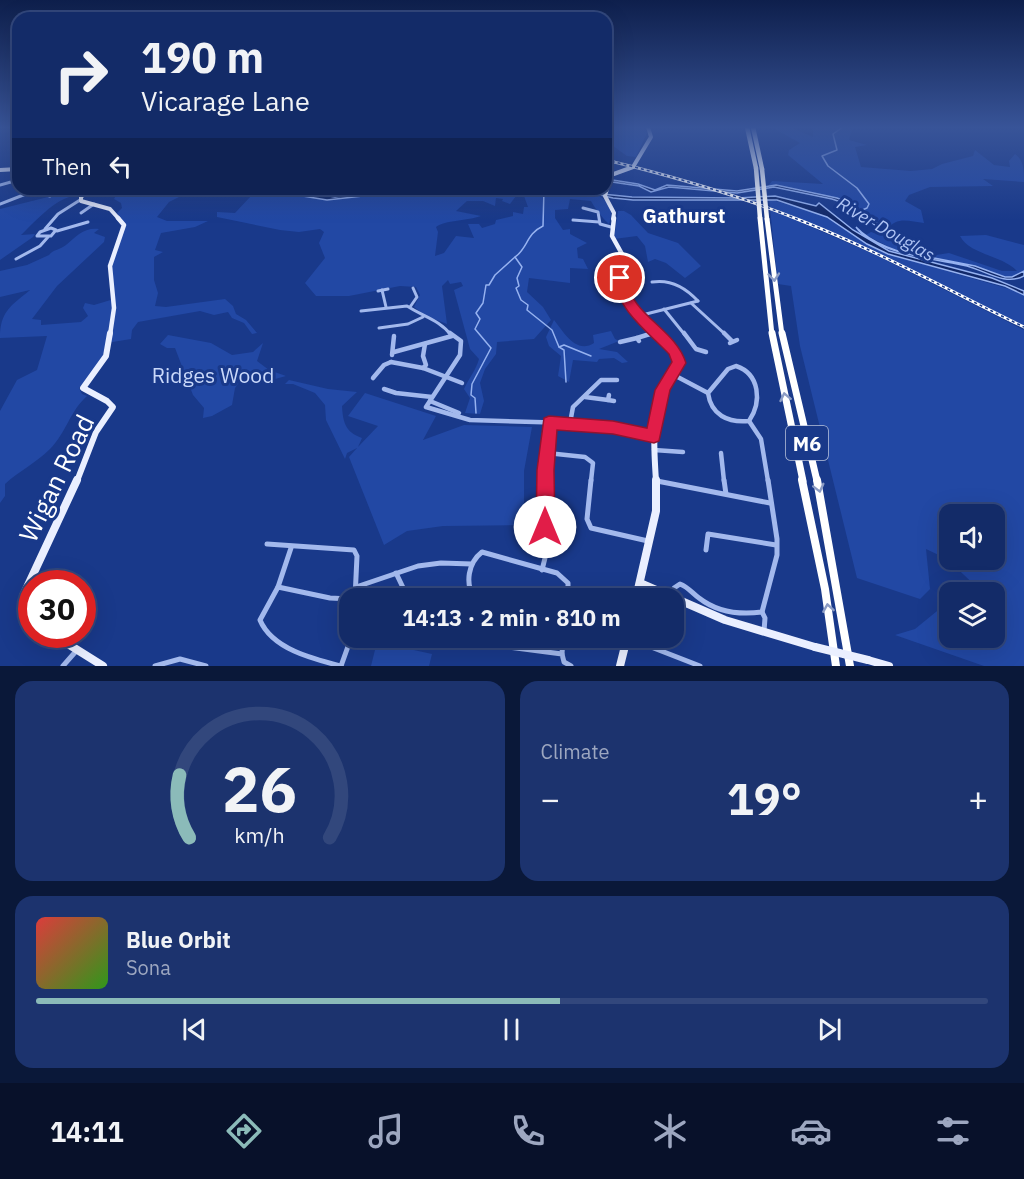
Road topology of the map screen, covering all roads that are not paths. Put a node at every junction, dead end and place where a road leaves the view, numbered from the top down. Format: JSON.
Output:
{"nodes":[{"id":1,"x":638,"y":158,"type":"edge"},
{"id":2,"x":756,"y":158,"type":"edge"},
{"id":3,"x":757,"y":158,"type":"edge"},
{"id":4,"x":759,"y":169,"type":"junction"},
{"id":5,"x":612,"y":176,"type":"edge"},
{"id":6,"x":23,"y":195,"type":"edge"},
{"id":7,"x":45,"y":195,"type":"edge"},
{"id":8,"x":85,"y":195,"type":"edge"},
{"id":9,"x":605,"y":195,"type":"edge"},
{"id":10,"x":50,"y":196,"type":"dead end"},
{"id":11,"x":80,"y":200,"type":"junction"},
{"id":12,"x":0,"y":203,"type":"edge"},
{"id":13,"x":94,"y":204,"type":"junction"},
{"id":14,"x":583,"y":208,"type":"dead end"},
{"id":15,"x":81,"y":213,"type":"dead end"},
{"id":16,"x":764,"y":219,"type":"junction"},
{"id":17,"x":573,"y":220,"type":"dead end"},
{"id":18,"x":88,"y":222,"type":"dead end"},
{"id":19,"x":599,"y":222,"type":"junction"},
{"id":20,"x":611,"y":227,"type":"junction"},
{"id":21,"x":45,"y":229,"type":"junction"},
{"id":22,"x":57,"y":231,"type":"junction"},
{"id":23,"x":48,"y":237,"type":"junction"},
{"id":24,"x":17,"y":259,"type":"dead end"},
{"id":25,"x":652,"y":282,"type":"dead end"},
{"id":26,"x":414,"y":288,"type":"dead end"},
{"id":27,"x":388,"y":289,"type":"dead end"},
{"id":28,"x":690,"y":303,"type":"junction"},
{"id":29,"x":386,"y":307,"type":"junction"},
{"id":30,"x":410,"y":307,"type":"junction"},
{"id":31,"x":664,"y":309,"type":"junction"},
{"id":32,"x":361,"y":311,"type":"dead end"},
{"id":33,"x":638,"y":316,"type":"junction"},
{"id":34,"x":423,"y":317,"type":"junction"},
{"id":35,"x":379,"y":328,"type":"dead end"},
{"id":36,"x":655,"y":333,"type":"junction"},
{"id":37,"x":394,"y":336,"type":"dead end"},
{"id":38,"x":452,"y":336,"type":"junction"},
{"id":39,"x":733,"y":341,"type":"dead end"},
{"id":40,"x":425,"y":344,"type":"junction"},
{"id":41,"x":619,"y":344,"type":"dead end"},
{"id":42,"x":706,"y":352,"type":"dead end"},
{"id":43,"x":392,"y":357,"type":"junction"},
{"id":44,"x":423,"y":368,"type":"junction"},
{"id":45,"x":672,"y":373,"type":"junction"},
{"id":46,"x":445,"y":377,"type":"junction"},
{"id":47,"x":373,"y":378,"type":"dead end"},
{"id":48,"x":617,"y":380,"type":"dead end"},
{"id":49,"x":462,"y":382,"type":"dead end"},
{"id":50,"x":384,"y":389,"type":"dead end"},
{"id":51,"x":708,"y":393,"type":"junction"},
{"id":52,"x":584,"y":397,"type":"junction"},
{"id":53,"x":431,"y":399,"type":"junction"},
{"id":54,"x":614,"y":401,"type":"dead end"},
{"id":55,"x":459,"y":413,"type":"dead end"},
{"id":56,"x":749,"y":421,"type":"junction"},
{"id":57,"x":549,"y":423,"type":"junction"},
{"id":58,"x":570,"y":423,"type":"junction"},
{"id":59,"x":654,"y":436,"type":"junction"},
{"id":60,"x":653,"y":450,"type":"junction"},
{"id":61,"x":685,"y":452,"type":"dead end"},
{"id":62,"x":547,"y":453,"type":"junction"},
{"id":63,"x":721,"y":453,"type":"dead end"},
{"id":64,"x":656,"y":481,"type":"junction"},
{"id":65,"x":726,"y":494,"type":"junction"},
{"id":66,"x":771,"y":503,"type":"junction"},
{"id":67,"x":649,"y":541,"type":"junction"},
{"id":68,"x":267,"y":544,"type":"dead end"},
{"id":69,"x":776,"y":545,"type":"junction"},
{"id":70,"x":291,"y":548,"type":"junction"},
{"id":71,"x":706,"y":550,"type":"dead end"},
{"id":72,"x":472,"y":564,"type":"junction"},
{"id":73,"x":35,"y":570,"type":"edge"},
{"id":74,"x":542,"y":570,"type":"junction"},
{"id":75,"x":396,"y":573,"type":"junction"},
{"id":76,"x":640,"y":583,"type":"junction"},
{"id":77,"x":278,"y":587,"type":"junction"},
{"id":78,"x":356,"y":587,"type":"joint"},
{"id":79,"x":403,"y":588,"type":"edge"},
{"id":80,"x":469,"y":588,"type":"edge"},
{"id":81,"x":568,"y":588,"type":"edge"},
{"id":82,"x":639,"y":588,"type":"edge"},
{"id":83,"x":651,"y":588,"type":"edge"},
{"id":84,"x":675,"y":588,"type":"edge"},
{"id":85,"x":339,"y":599,"type":"edge"},
{"id":86,"x":684,"y":602,"type":"edge"},
{"id":87,"x":762,"y":612,"type":"junction"},
{"id":88,"x":764,"y":633,"type":"junction"},
{"id":89,"x":75,"y":648,"type":"edge"},
{"id":90,"x":347,"y":648,"type":"edge"},
{"id":91,"x":516,"y":648,"type":"edge"},
{"id":92,"x":562,"y":648,"type":"edge"},
{"id":93,"x":624,"y":648,"type":"edge"},
{"id":94,"x":653,"y":648,"type":"edge"},
{"id":95,"x":78,"y":650,"type":"junction"},
{"id":96,"x":562,"y":654,"type":"junction"},
{"id":97,"x":884,"y":665,"type":"edge"},
{"id":98,"x":63,"y":666,"type":"edge"},
{"id":99,"x":103,"y":666,"type":"edge"},
{"id":100,"x":154,"y":666,"type":"edge"},
{"id":101,"x":206,"y":666,"type":"edge"},
{"id":102,"x":341,"y":666,"type":"edge"},
{"id":103,"x":571,"y":666,"type":"edge"},
{"id":104,"x":620,"y":666,"type":"edge"},
{"id":105,"x":700,"y":666,"type":"edge"},
{"id":106,"x":836,"y":666,"type":"edge"},
{"id":107,"x":850,"y":666,"type":"edge"}],
"edges":[{"from":1,"to":5,"type":"main road"},
{"from":2,"to":4,"type":"highway","number":"M6"},
{"from":3,"to":4,"type":"highway","number":"M6"},
{"from":4,"to":16,"type":"highway","number":"M6","bridge":true},
{"from":6,"to":12,"type":"street"},
{"from":7,"to":10,"type":"street"},
{"from":8,"to":11,"type":"main road"},
{"from":9,"to":20,"type":"main road"},
{"from":11,"to":13,"type":"main road"},
{"from":11,"to":21,"type":"street"},
{"from":13,"to":15,"type":"street"},
{"from":13,"to":73,"type":"main road","name":"Wigan Road"},
{"from":14,"to":19,"type":"street"},
{"from":106,"to":16,"type":"highway","number":"M6","one_way":true},
{"from":16,"to":107,"type":"highway","number":"M6","one_way":true},
{"from":17,"to":19,"type":"street"},
{"from":18,"to":22,"type":"street"},
{"from":19,"to":20,"type":"street"},
{"from":20,"to":33,"type":"main road"},
{"from":21,"to":22,"type":"street"},
{"from":21,"to":23,"type":"street"},
{"from":22,"to":23,"type":"street"},
{"from":23,"to":24,"type":"street"},
{"from":25,"to":28,"type":"street"},
{"from":26,"to":30,"type":"street"},
{"from":27,"to":29,"type":"street"},
{"from":28,"to":31,"type":"street"},
{"from":28,"to":39,"type":"street"},
{"from":29,"to":30,"type":"street"},
{"from":29,"to":32,"type":"street"},
{"from":30,"to":34,"type":"street"},
{"from":31,"to":33,"type":"street"},
{"from":31,"to":42,"type":"street"},
{"from":33,"to":36,"type":"main road"},
{"from":34,"to":35,"type":"street"},
{"from":34,"to":38,"type":"street"},
{"from":36,"to":41,"type":"street"},
{"from":36,"to":45,"type":"main road"},
{"from":37,"to":43,"type":"street"},
{"from":38,"to":40,"type":"street"},
{"from":38,"to":46,"type":"street"},
{"from":40,"to":43,"type":"street"},
{"from":40,"to":44,"type":"street"},
{"from":43,"to":44,"type":"street"},
{"from":43,"to":47,"type":"street"},
{"from":44,"to":46,"type":"street"},
{"from":45,"to":51,"type":"street"},
{"from":45,"to":59,"type":"main road"},
{"from":46,"to":49,"type":"street"},
{"from":46,"to":53,"type":"street"},
{"from":48,"to":52,"type":"street"},
{"from":50,"to":53,"type":"street"},
{"from":51,"to":56,"type":"street"},
{"from":51,"to":56,"type":"street"},
{"from":52,"to":54,"type":"street"},
{"from":52,"to":58,"type":"street"},
{"from":53,"to":55,"type":"street"},
{"from":53,"to":57,"type":"street"},
{"from":56,"to":66,"type":"street"},
{"from":57,"to":58,"type":"street"},
{"from":57,"to":62,"type":"street"},
{"from":58,"to":59,"type":"street"},
{"from":59,"to":60,"type":"main road"},
{"from":60,"to":61,"type":"street"},
{"from":60,"to":64,"type":"main road"},
{"from":62,"to":67,"type":"street"},
{"from":62,"to":74,"type":"street"},
{"from":63,"to":65,"type":"street"},
{"from":64,"to":65,"type":"street"},
{"from":64,"to":67,"type":"main road"},
{"from":65,"to":66,"type":"street"},
{"from":66,"to":69,"type":"street"},
{"from":67,"to":76,"type":"main road"},
{"from":68,"to":70,"type":"street"},
{"from":69,"to":71,"type":"street"},
{"from":69,"to":87,"type":"street"},
{"from":70,"to":77,"type":"street"},
{"from":70,"to":78,"type":"street"},
{"from":72,"to":74,"type":"street"},
{"from":72,"to":75,"type":"street"},
{"from":72,"to":80,"type":"street"},
{"from":74,"to":81,"type":"street"},
{"from":75,"to":78,"type":"street"},
{"from":75,"to":79,"type":"street"},
{"from":76,"to":82,"type":"main road"},
{"from":76,"to":83,"type":"main road"},
{"from":77,"to":85,"type":"street"},
{"from":77,"to":102,"type":"street"},
{"from":84,"to":87,"type":"street"},
{"from":86,"to":88,"type":"main road"},
{"from":87,"to":88,"type":"street"},
{"from":88,"to":97,"type":"main road","bridge":true},
{"from":89,"to":95,"type":"main road"},
{"from":90,"to":102,"type":"street"},
{"from":91,"to":96,"type":"street"},
{"from":92,"to":96,"type":"street"},
{"from":93,"to":104,"type":"main road"},
{"from":94,"to":105,"type":"street"},
{"from":95,"to":98,"type":"street"},
{"from":95,"to":99,"type":"main road"},
{"from":96,"to":103,"type":"street"},
{"from":100,"to":101,"type":"street"}]}
